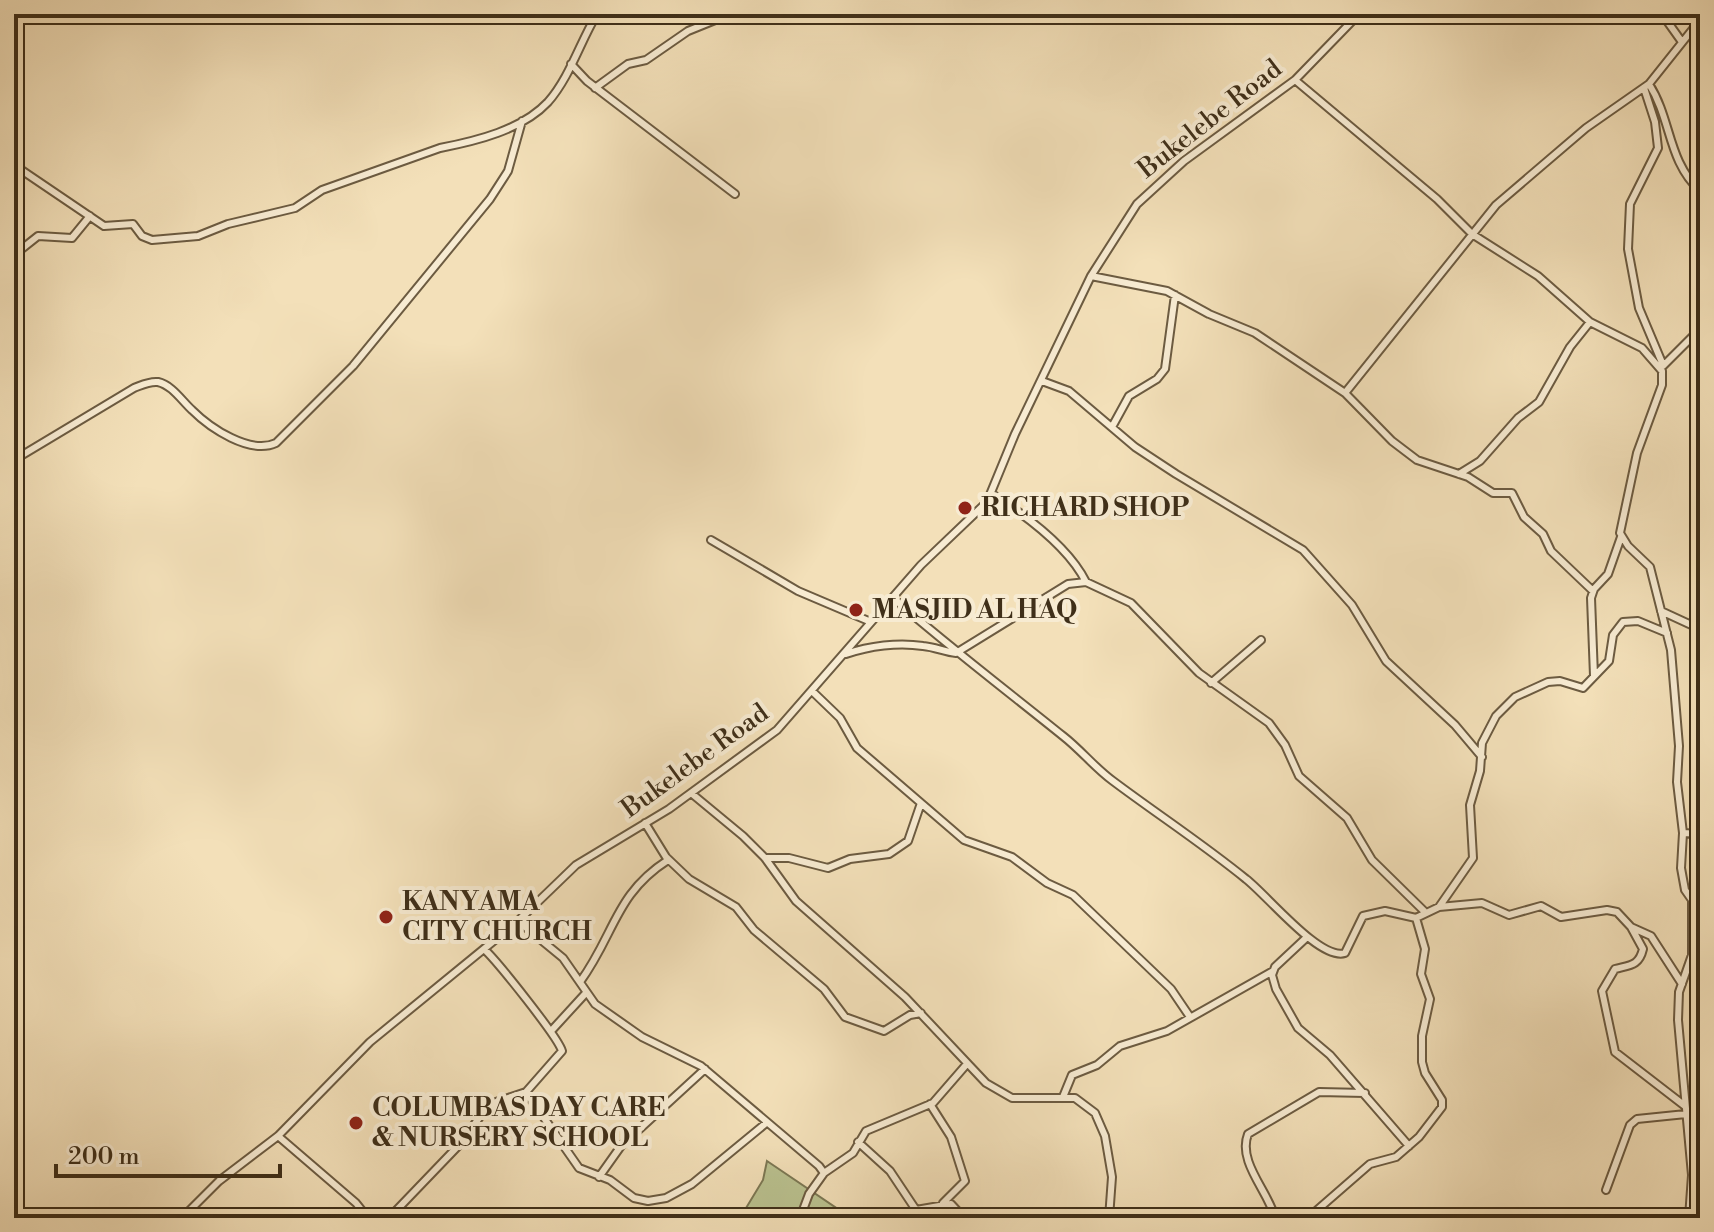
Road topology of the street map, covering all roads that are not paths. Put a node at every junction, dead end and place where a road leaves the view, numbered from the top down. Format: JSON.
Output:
{"nodes":[{"id":1,"x":597,"y":14,"type":"edge"},
{"id":2,"x":730,"y":14,"type":"edge"},
{"id":3,"x":1359,"y":14,"type":"edge"},
{"id":4,"x":1662,"y":14,"type":"edge"},
{"id":5,"x":1700,"y":20,"type":"edge"},
{"id":6,"x":1682,"y":42,"type":"junction"},
{"id":7,"x":571,"y":64,"type":"junction"},
{"id":8,"x":1295,"y":80,"type":"junction"},
{"id":9,"x":1646,"y":86,"type":"junction"},
{"id":10,"x":595,"y":88,"type":"junction"},
{"id":11,"x":522,"y":121,"type":"junction"},
{"id":12,"x":14,"y":165,"type":"edge"},
{"id":13,"x":1700,"y":191,"type":"edge"},
{"id":14,"x":735,"y":194,"type":"dead end"},
{"id":15,"x":90,"y":216,"type":"junction"},
{"id":16,"x":1472,"y":234,"type":"junction"},
{"id":17,"x":14,"y":255,"type":"edge"},
{"id":18,"x":1091,"y":276,"type":"junction"},
{"id":19,"x":1175,"y":295,"type":"junction"},
{"id":20,"x":1590,"y":322,"type":"junction"},
{"id":21,"x":1700,"y":329,"type":"edge"},
{"id":22,"x":1662,"y":367,"type":"junction"},
{"id":23,"x":1042,"y":381,"type":"junction"},
{"id":24,"x":1345,"y":393,"type":"junction"},
{"id":25,"x":1112,"y":427,"type":"junction"},
{"id":26,"x":14,"y":460,"type":"edge"},
{"id":27,"x":1459,"y":474,"type":"junction"},
{"id":28,"x":992,"y":494,"type":"junction"},
{"id":29,"x":1621,"y":537,"type":"junction"},
{"id":30,"x":711,"y":540,"type":"dead end"},
{"id":31,"x":1086,"y":582,"type":"junction"},
{"id":32,"x":1593,"y":591,"type":"junction"},
{"id":33,"x":893,"y":598,"type":"junction"},
{"id":34,"x":1661,"y":611,"type":"junction"},
{"id":35,"x":871,"y":622,"type":"junction"},
{"id":36,"x":1700,"y":629,"type":"edge"},
{"id":37,"x":1667,"y":633,"type":"junction"},
{"id":38,"x":1261,"y":640,"type":"dead end"},
{"id":39,"x":956,"y":653,"type":"junction"},
{"id":40,"x":846,"y":654,"type":"junction"},
{"id":41,"x":1594,"y":677,"type":"junction"},
{"id":42,"x":1211,"y":683,"type":"junction"},
{"id":43,"x":813,"y":692,"type":"junction"},
{"id":44,"x":1482,"y":757,"type":"junction"},
{"id":45,"x":691,"y":793,"type":"junction"},
{"id":46,"x":921,"y":803,"type":"junction"},
{"id":47,"x":645,"y":823,"type":"junction"},
{"id":48,"x":1683,"y":833,"type":"junction"},
{"id":49,"x":1700,"y":834,"type":"edge"},
{"id":50,"x":765,"y":858,"type":"junction"},
{"id":51,"x":668,"y":860,"type":"junction"},
{"id":52,"x":1439,"y":907,"type":"junction"},
{"id":53,"x":1426,"y":913,"type":"junction"},
{"id":54,"x":1416,"y":918,"type":"junction"},
{"id":55,"x":518,"y":921,"type":"junction"},
{"id":56,"x":1631,"y":927,"type":"junction"},
{"id":57,"x":1306,"y":938,"type":"junction"},
{"id":58,"x":484,"y":949,"type":"junction"},
{"id":59,"x":1273,"y":971,"type":"junction"},
{"id":60,"x":580,"y":982,"type":"junction"},
{"id":61,"x":1682,"y":984,"type":"junction"},
{"id":62,"x":585,"y":994,"type":"junction"},
{"id":63,"x":921,"y":1013,"type":"junction"},
{"id":64,"x":1190,"y":1017,"type":"junction"},
{"id":65,"x":552,"y":1030,"type":"junction"},
{"id":66,"x":966,"y":1065,"type":"junction"},
{"id":67,"x":705,"y":1069,"type":"junction"},
{"id":68,"x":526,"y":1092,"type":"junction"},
{"id":69,"x":1365,"y":1093,"type":"junction"},
{"id":70,"x":1063,"y":1097,"type":"junction"},
{"id":71,"x":930,"y":1104,"type":"junction"},
{"id":72,"x":1686,"y":1110,"type":"junction"},
{"id":73,"x":765,"y":1124,"type":"junction"},
{"id":74,"x":278,"y":1136,"type":"junction"},
{"id":75,"x":858,"y":1142,"type":"junction"},
{"id":76,"x":1409,"y":1146,"type":"junction"},
{"id":77,"x":824,"y":1173,"type":"junction"},
{"id":78,"x":599,"y":1177,"type":"junction"},
{"id":79,"x":1606,"y":1190,"type":"dead end"},
{"id":80,"x":940,"y":1206,"type":"junction"},
{"id":81,"x":182,"y":1218,"type":"edge"},
{"id":82,"x":368,"y":1218,"type":"edge"},
{"id":83,"x":389,"y":1218,"type":"edge"},
{"id":84,"x":800,"y":1218,"type":"edge"},
{"id":85,"x":964,"y":1218,"type":"edge"},
{"id":86,"x":1109,"y":1218,"type":"edge"},
{"id":87,"x":1275,"y":1218,"type":"edge"},
{"id":88,"x":1308,"y":1218,"type":"edge"},
{"id":89,"x":1689,"y":1218,"type":"edge"}],
"edges":[{"from":1,"to":7,"type":"street"},
{"from":2,"to":10,"type":"street"},
{"from":3,"to":8,"type":"street","name":"Bukelebe Road"},
{"from":4,"to":6,"type":"street"},
{"from":5,"to":6,"type":"street"},
{"from":6,"to":9,"type":"street"},
{"from":7,"to":10,"type":"street"},
{"from":7,"to":11,"type":"street"},
{"from":8,"to":16,"type":"street"},
{"from":8,"to":18,"type":"street","name":"Bukelebe Road"},
{"from":9,"to":13,"type":"street"},
{"from":9,"to":16,"type":"street"},
{"from":9,"to":22,"type":"street"},
{"from":10,"to":14,"type":"street"},
{"from":11,"to":15,"type":"street"},
{"from":11,"to":26,"type":"street"},
{"from":12,"to":15,"type":"street"},
{"from":15,"to":17,"type":"street"},
{"from":16,"to":20,"type":"street"},
{"from":16,"to":24,"type":"street"},
{"from":18,"to":19,"type":"street"},
{"from":18,"to":23,"type":"street","name":"Bukelebe Road"},
{"from":19,"to":24,"type":"street"},
{"from":19,"to":25,"type":"street"},
{"from":20,"to":22,"type":"street"},
{"from":20,"to":27,"type":"street"},
{"from":21,"to":22,"type":"street"},
{"from":22,"to":29,"type":"street"},
{"from":23,"to":25,"type":"street"},
{"from":23,"to":28,"type":"street","name":"Bukelebe Road"},
{"from":24,"to":27,"type":"street"},
{"from":25,"to":44,"type":"street"},
{"from":27,"to":32,"type":"street"},
{"from":28,"to":31,"type":"street"},
{"from":28,"to":33,"type":"street","name":"Bukelebe Road"},
{"from":29,"to":32,"type":"street"},
{"from":29,"to":34,"type":"street"},
{"from":30,"to":35,"type":"street"},
{"from":31,"to":39,"type":"street"},
{"from":31,"to":42,"type":"street"},
{"from":32,"to":41,"type":"street"},
{"from":33,"to":35,"type":"street","name":"Bukelebe Road"},
{"from":33,"to":39,"type":"street"},
{"from":34,"to":36,"type":"street"},
{"from":34,"to":37,"type":"street"},
{"from":35,"to":40,"type":"street","name":"Bukelebe Road"},
{"from":37,"to":41,"type":"street"},
{"from":37,"to":48,"type":"street"},
{"from":38,"to":42,"type":"street"},
{"from":39,"to":40,"type":"street"},
{"from":39,"to":57,"type":"street"},
{"from":40,"to":43,"type":"street","name":"Bukelebe Road"},
{"from":41,"to":44,"type":"street"},
{"from":42,"to":53,"type":"street"},
{"from":43,"to":45,"type":"street","name":"Bukelebe Road"},
{"from":43,"to":46,"type":"street"},
{"from":44,"to":52,"type":"street"},
{"from":45,"to":47,"type":"street","name":"Bukelebe Road"},
{"from":45,"to":50,"type":"street"},
{"from":46,"to":50,"type":"street"},
{"from":46,"to":64,"type":"street"},
{"from":47,"to":51,"type":"street"},
{"from":47,"to":55,"type":"street","name":"Bukelebe Road"},
{"from":48,"to":49,"type":"street"},
{"from":48,"to":61,"type":"street"},
{"from":50,"to":63,"type":"street"},
{"from":51,"to":60,"type":"street"},
{"from":51,"to":63,"type":"street"},
{"from":52,"to":53,"type":"street"},
{"from":52,"to":56,"type":"street"},
{"from":53,"to":54,"type":"street"},
{"from":54,"to":57,"type":"street"},
{"from":54,"to":76,"type":"street"},
{"from":55,"to":58,"type":"street","name":"Bukelebe Road"},
{"from":55,"to":60,"type":"street"},
{"from":56,"to":61,"type":"street"},
{"from":56,"to":72,"type":"street"},
{"from":57,"to":59,"type":"street"},
{"from":58,"to":65,"type":"street"},
{"from":58,"to":74,"type":"street","name":"Bukelebe Road"},
{"from":59,"to":64,"type":"street"},
{"from":59,"to":69,"type":"street"},
{"from":60,"to":62,"type":"street"},
{"from":61,"to":72,"type":"street"},
{"from":62,"to":65,"type":"street"},
{"from":62,"to":67,"type":"street"},
{"from":63,"to":66,"type":"street"},
{"from":64,"to":70,"type":"street"},
{"from":65,"to":68,"type":"street"},
{"from":66,"to":70,"type":"street"},
{"from":66,"to":71,"type":"street"},
{"from":67,"to":73,"type":"street"},
{"from":67,"to":78,"type":"street"},
{"from":68,"to":78,"type":"street"},
{"from":68,"to":83,"type":"street"},
{"from":69,"to":76,"type":"street"},
{"from":69,"to":87,"type":"street"},
{"from":70,"to":86,"type":"street"},
{"from":71,"to":75,"type":"street"},
{"from":71,"to":80,"type":"street"},
{"from":72,"to":79,"type":"street"},
{"from":72,"to":89,"type":"street"},
{"from":73,"to":77,"type":"street"},
{"from":73,"to":78,"type":"street"},
{"from":74,"to":81,"type":"street","name":"Bukelebe Road"},
{"from":74,"to":82,"type":"street"},
{"from":75,"to":77,"type":"street"},
{"from":75,"to":80,"type":"street"},
{"from":76,"to":88,"type":"street"},
{"from":77,"to":84,"type":"street"},
{"from":80,"to":85,"type":"street"}]}
